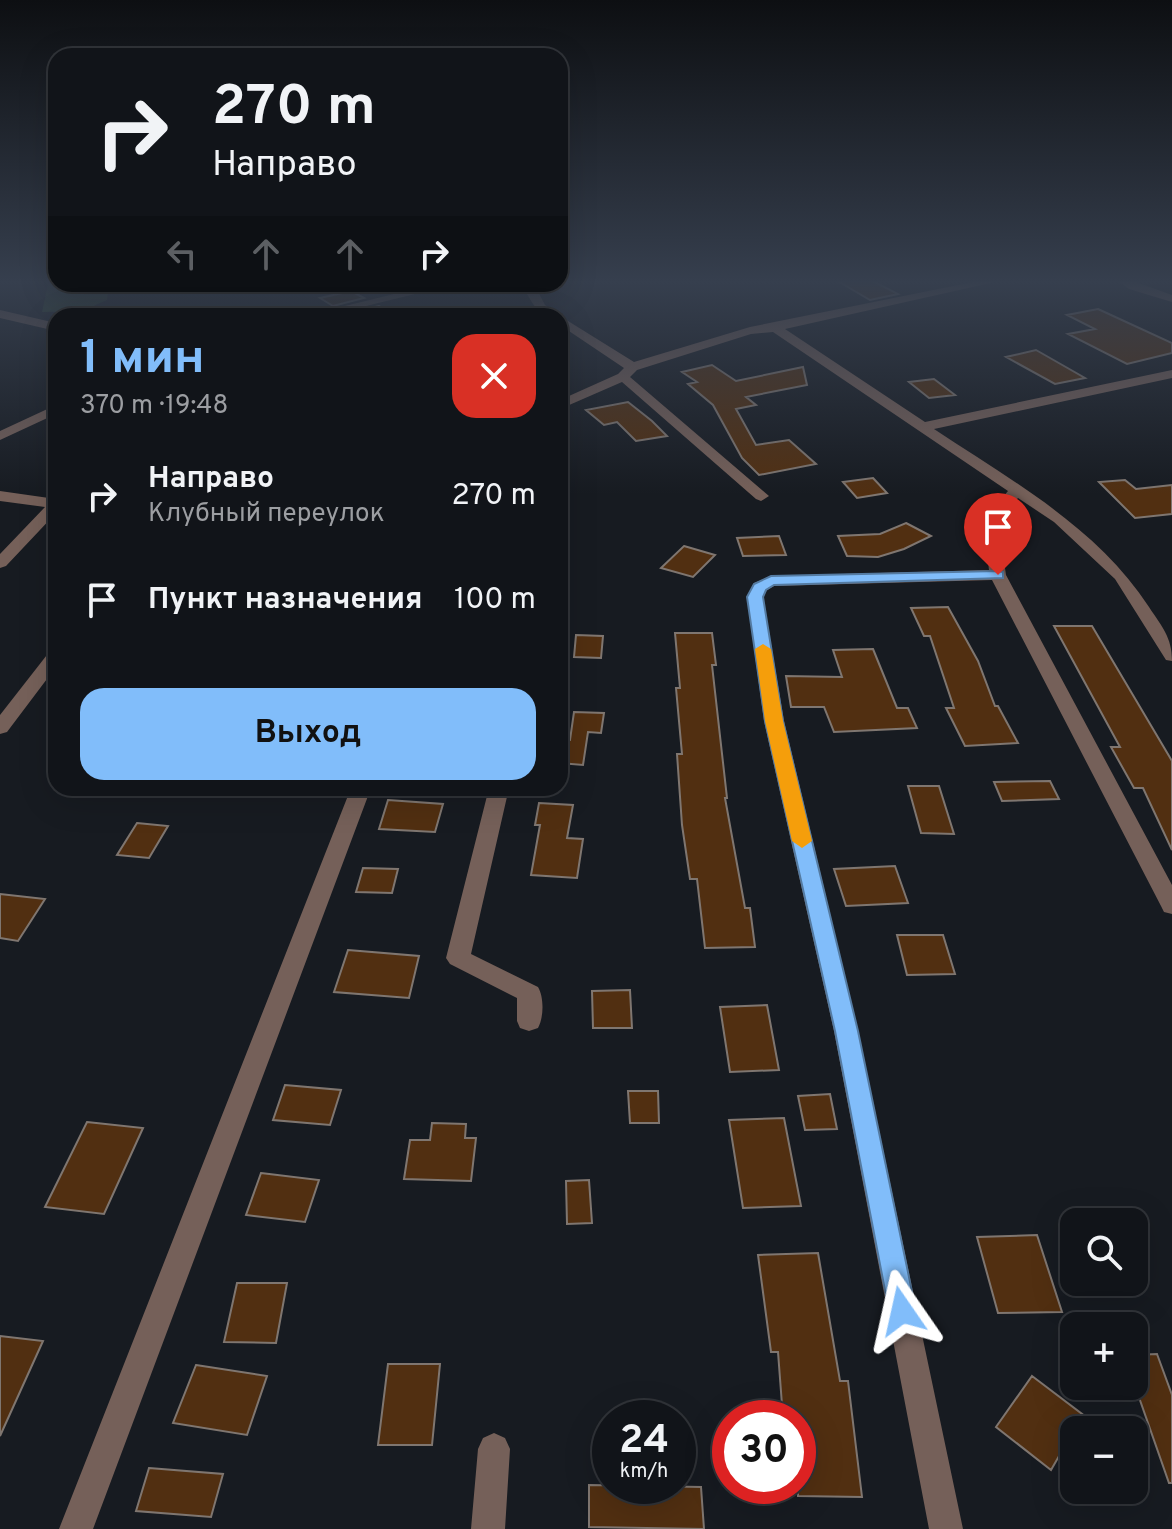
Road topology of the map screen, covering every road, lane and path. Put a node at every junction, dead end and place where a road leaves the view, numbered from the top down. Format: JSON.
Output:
{"nodes":[{"id":1,"x":601,"y":351,"type":"edge"},
{"id":2,"x":689,"y":351,"type":"edge"},
{"id":3,"x":810,"y":351,"type":"edge"},
{"id":4,"x":628,"y":372,"type":"junction"},
{"id":5,"x":1172,"y":374,"type":"edge"},
{"id":6,"x":568,"y":401,"type":"edge"},
{"id":7,"x":48,"y":413,"type":"edge"},
{"id":8,"x":923,"y":427,"type":"junction"},
{"id":9,"x":0,"y":436,"type":"edge"},
{"id":10,"x":1016,"y":491,"type":"junction"},
{"id":11,"x":0,"y":496,"type":"edge"},
{"id":12,"x":761,"y":496,"type":"dead end"},
{"id":13,"x":48,"y":503,"type":"edge"},
{"id":14,"x":48,"y":512,"type":"edge"},
{"id":15,"x":1,"y":562,"type":"edge"},
{"id":16,"x":998,"y":575,"type":"junction"},
{"id":17,"x":1172,"y":656,"type":"edge"},
{"id":18,"x":48,"y":665,"type":"edge"},
{"id":19,"x":0,"y":728,"type":"edge"},
{"id":20,"x":358,"y":796,"type":"edge"},
{"id":21,"x":497,"y":796,"type":"edge"},
{"id":22,"x":1172,"y":906,"type":"edge"},
{"id":23,"x":529,"y":1021,"type":"dead end"},
{"id":24,"x":494,"y":1449,"type":"dead end"},
{"id":25,"x":76,"y":1529,"type":"edge"},
{"id":26,"x":488,"y":1529,"type":"edge"},
{"id":27,"x":946,"y":1529,"type":"edge"}],
"edges":[{"from":1,"to":4,"type":"street"},
{"from":2,"to":4,"type":"street"},
{"from":3,"to":8,"type":"street"},
{"from":4,"to":6,"type":"street"},
{"from":4,"to":12,"type":"street"},
{"from":5,"to":8,"type":"street"},
{"from":7,"to":9,"type":"street"},
{"from":8,"to":10,"type":"street"},
{"from":10,"to":16,"type":"street"},
{"from":10,"to":17,"type":"street"},
{"from":11,"to":13,"type":"street"},
{"from":14,"to":15,"type":"street"},
{"from":16,"to":22,"type":"street"},
{"from":16,"to":27,"type":"street"},
{"from":18,"to":19,"type":"street"},
{"from":20,"to":25,"type":"street"},
{"from":21,"to":23,"type":"street"},
{"from":24,"to":26,"type":"street"}]}
